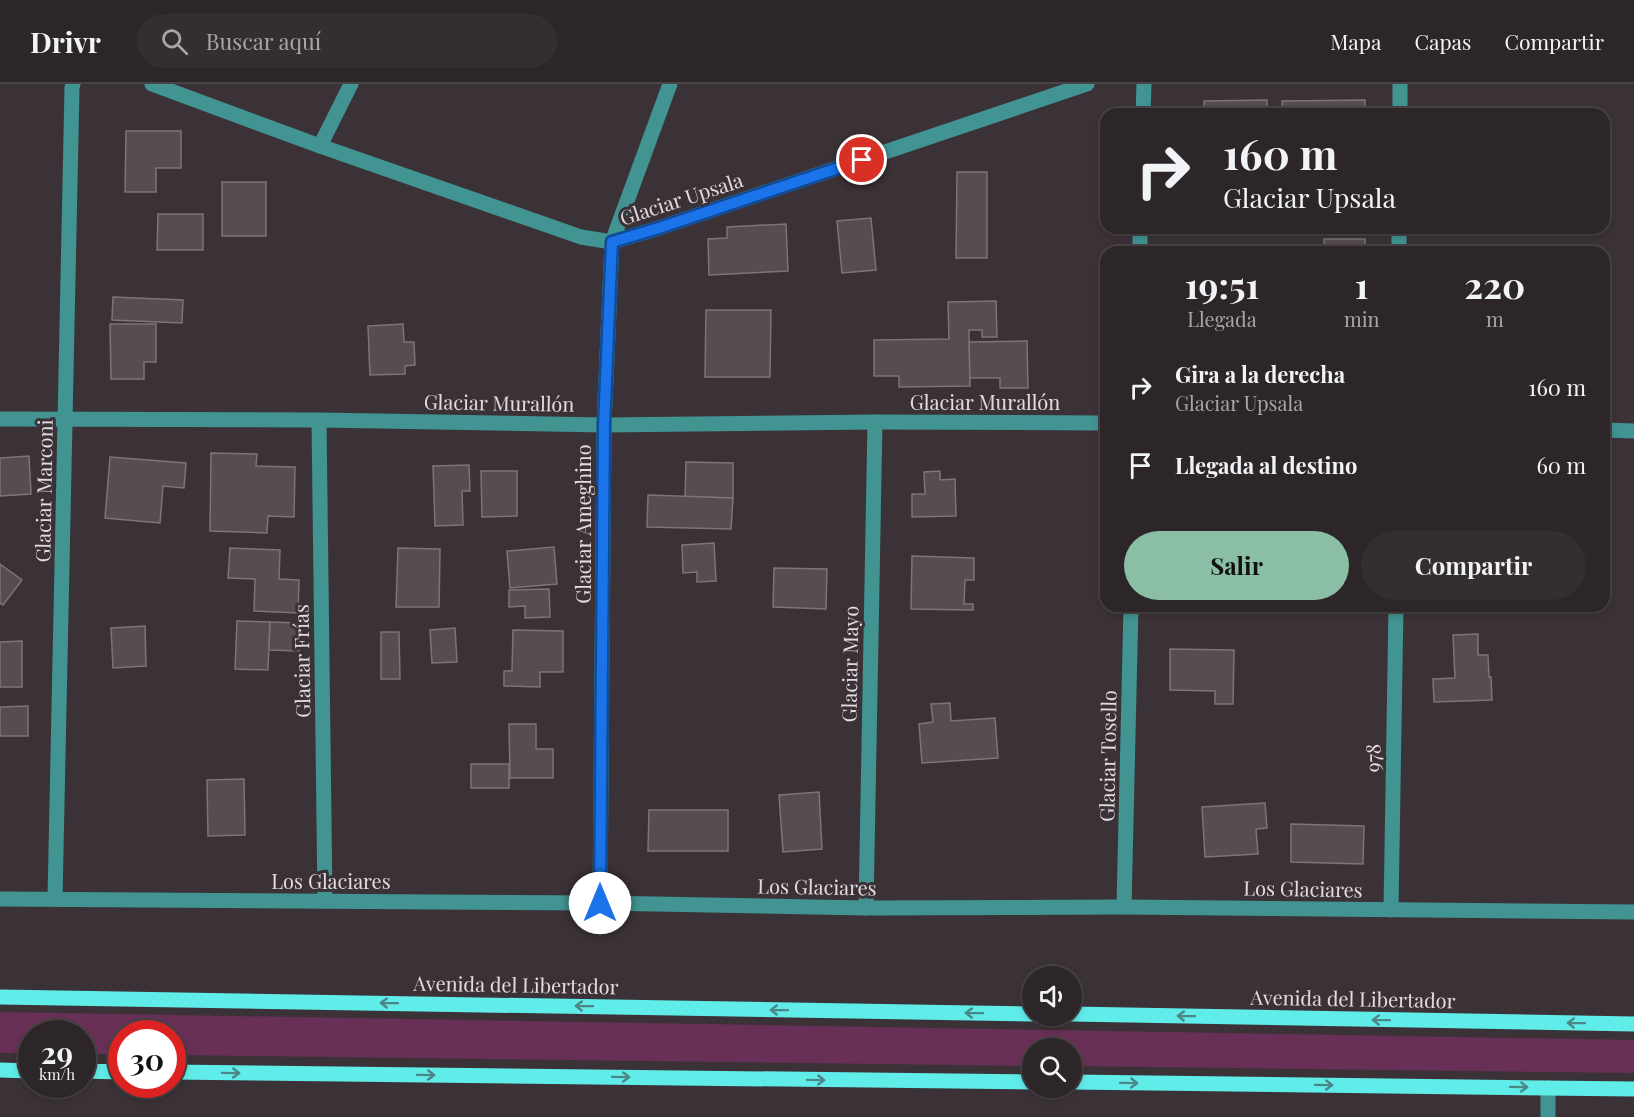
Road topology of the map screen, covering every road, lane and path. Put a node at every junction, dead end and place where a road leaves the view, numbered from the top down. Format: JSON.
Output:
{"nodes":[{"id":1,"x":73,"y":84,"type":"edge"},
{"id":2,"x":152,"y":84,"type":"edge"},
{"id":3,"x":351,"y":84,"type":"edge"},
{"id":4,"x":670,"y":84,"type":"edge"},
{"id":5,"x":1087,"y":84,"type":"edge"},
{"id":6,"x":1144,"y":84,"type":"edge"},
{"id":7,"x":1400,"y":84,"type":"edge"},
{"id":8,"x":1143,"y":108,"type":"edge"},
{"id":9,"x":1400,"y":108,"type":"edge"},
{"id":10,"x":320,"y":146,"type":"junction"},
{"id":11,"x":612,"y":242,"type":"junction"},
{"id":12,"x":0,"y":419,"type":"edge"},
{"id":13,"x":66,"y":420,"type":"junction"},
{"id":14,"x":319,"y":420,"type":"junction"},
{"id":15,"x":874,"y":422,"type":"junction"},
{"id":16,"x":1100,"y":423,"type":"edge"},
{"id":17,"x":604,"y":425,"type":"junction"},
{"id":18,"x":1610,"y":430,"type":"edge"},
{"id":19,"x":1634,"y":430,"type":"edge"},
{"id":20,"x":1131,"y":612,"type":"edge"},
{"id":21,"x":1396,"y":612,"type":"edge"},
{"id":22,"x":0,"y":899,"type":"edge"},
{"id":23,"x":56,"y":899,"type":"junction"},
{"id":24,"x":326,"y":901,"type":"junction"},
{"id":25,"x":600,"y":903,"type":"junction"},
{"id":26,"x":1124,"y":907,"type":"junction"},
{"id":27,"x":866,"y":908,"type":"junction"},
{"id":28,"x":1391,"y":910,"type":"junction"},
{"id":29,"x":1634,"y":912,"type":"edge"},
{"id":30,"x":0,"y":997,"type":"edge"},
{"id":31,"x":1022,"y":1014,"type":"edge"},
{"id":32,"x":1082,"y":1014,"type":"edge"},
{"id":33,"x":1634,"y":1024,"type":"edge"},
{"id":34,"x":0,"y":1070,"type":"edge"},
{"id":35,"x":18,"y":1071,"type":"edge"},
{"id":36,"x":186,"y":1072,"type":"edge"},
{"id":37,"x":1022,"y":1082,"type":"edge"},
{"id":38,"x":1082,"y":1082,"type":"edge"},
{"id":39,"x":1548,"y":1088,"type":"junction"},
{"id":40,"x":1634,"y":1089,"type":"edge"},
{"id":41,"x":1548,"y":1117,"type":"edge"}],
"edges":[{"from":1,"to":13,"type":"street","name":"Glaciar Marconi"},
{"from":2,"to":10,"type":"street","name":"Glaciar Upsala"},
{"from":3,"to":10,"type":"street"},
{"from":4,"to":11,"type":"street","name":"Glaciar Ameghino"},
{"from":5,"to":11,"type":"street","name":"Glaciar Upsala"},
{"from":6,"to":8,"type":"street"},
{"from":7,"to":9,"type":"street"},
{"from":10,"to":11,"type":"street","name":"Glaciar Upsala"},
{"from":11,"to":17,"type":"street","name":"Glaciar Ameghino"},
{"from":12,"to":13,"type":"street","name":"Glaciar Murallón"},
{"from":13,"to":14,"type":"street","name":"Glaciar Murallón"},
{"from":13,"to":23,"type":"street","name":"Glaciar Marconi"},
{"from":14,"to":17,"type":"street","name":"Glaciar Murallón"},
{"from":14,"to":24,"type":"street","name":"Glaciar Frías"},
{"from":15,"to":16,"type":"street","name":"Glaciar Murallón"},
{"from":15,"to":17,"type":"street","name":"Glaciar Murallón"},
{"from":15,"to":27,"type":"street","name":"Glaciar Mayo"},
{"from":17,"to":25,"type":"street","name":"Glaciar Ameghino"},
{"from":18,"to":19,"type":"street"},
{"from":20,"to":26,"type":"street","name":"Glaciar Tosello"},
{"from":21,"to":28,"type":"street","name":"978"},
{"from":22,"to":23,"type":"street","name":"Los Glaciares"},
{"from":23,"to":24,"type":"street","name":"Los Glaciares"},
{"from":24,"to":25,"type":"street","name":"Los Glaciares"},
{"from":25,"to":27,"type":"street","name":"Los Glaciares"},
{"from":26,"to":27,"type":"street","name":"Los Glaciares"},
{"from":26,"to":28,"type":"street","name":"Los Glaciares"},
{"from":28,"to":29,"type":"street","name":"Los Glaciares"},
{"from":31,"to":30,"type":"main road","name":"Avenida del Libertador","one_way":true},
{"from":33,"to":32,"type":"main road","name":"Avenida del Libertador","one_way":true},
{"from":34,"to":35,"type":"main road"},
{"from":36,"to":37,"type":"main road","one_way":true},
{"from":38,"to":39,"type":"main road","one_way":true},
{"from":39,"to":40,"type":"main road"},
{"from":39,"to":41,"type":"street"}]}
